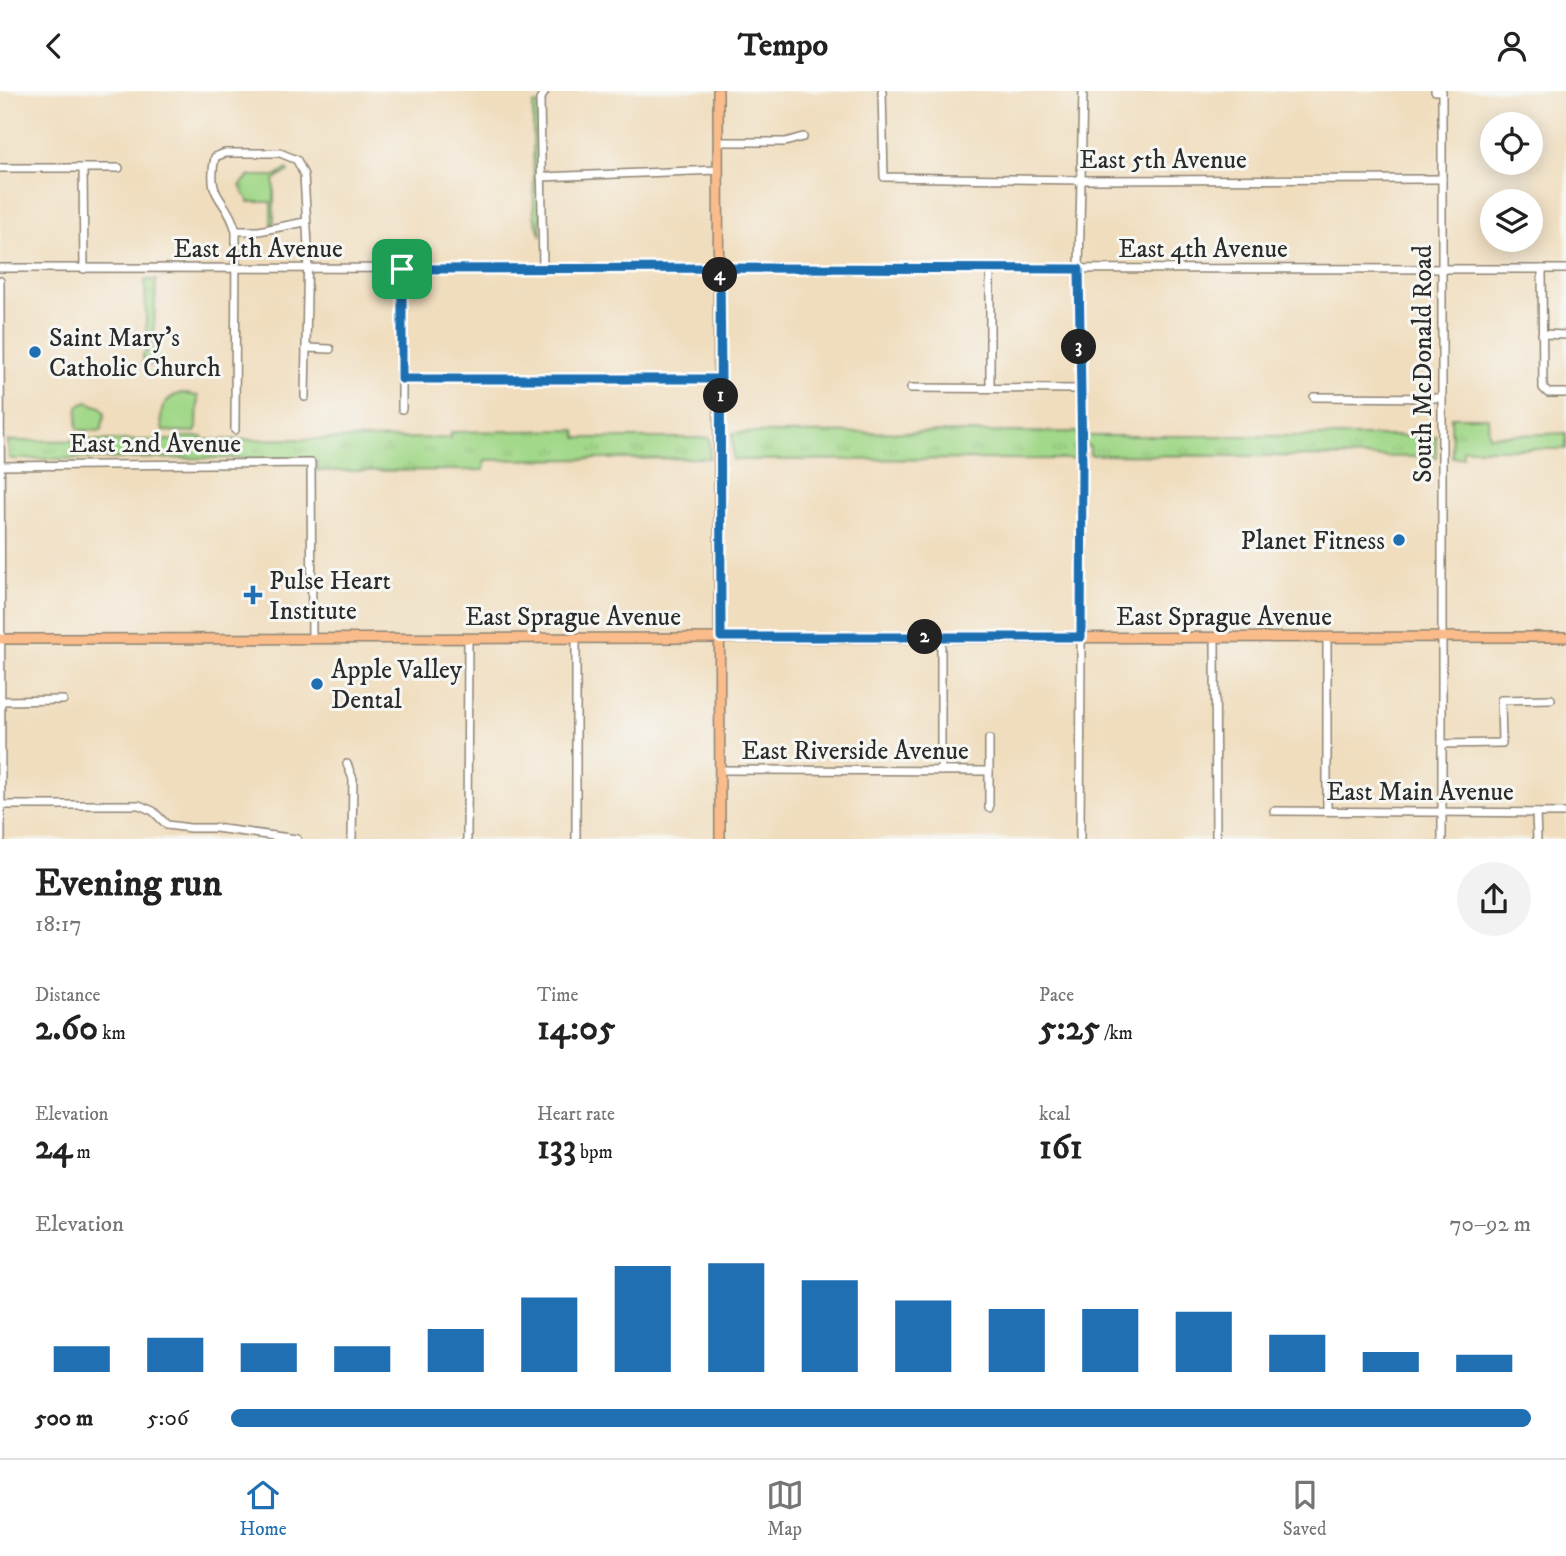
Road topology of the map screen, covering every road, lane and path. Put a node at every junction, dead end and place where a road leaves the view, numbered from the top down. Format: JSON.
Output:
{"nodes":[{"id":1,"x":545,"y":91,"type":"edge"},
{"id":2,"x":718,"y":91,"type":"edge"},
{"id":3,"x":882,"y":91,"type":"edge"},
{"id":4,"x":1083,"y":91,"type":"edge"},
{"id":5,"x":1435,"y":91,"type":"edge"},
{"id":6,"x":1443,"y":91,"type":"edge"},
{"id":7,"x":803,"y":137,"type":"dead end"},
{"id":8,"x":718,"y":142,"type":"junction"},
{"id":9,"x":83,"y":168,"type":"junction"},
{"id":10,"x":119,"y":168,"type":"dead end"},
{"id":11,"x":0,"y":169,"type":"edge"},
{"id":12,"x":718,"y":170,"type":"junction"},
{"id":13,"x":541,"y":177,"type":"junction"},
{"id":14,"x":1442,"y":179,"type":"junction"},
{"id":15,"x":1081,"y":180,"type":"junction"},
{"id":16,"x":305,"y":222,"type":"junction"},
{"id":17,"x":236,"y":231,"type":"junction"},
{"id":18,"x":0,"y":268,"type":"edge"},
{"id":19,"x":306,"y":268,"type":"junction"},
{"id":20,"x":543,"y":268,"type":"junction"},
{"id":21,"x":720,"y":268,"type":"junction"},
{"id":22,"x":84,"y":269,"type":"junction"},
{"id":23,"x":236,"y":269,"type":"junction"},
{"id":24,"x":402,"y":269,"type":"junction"},
{"id":25,"x":990,"y":269,"type":"junction"},
{"id":26,"x":1079,"y":269,"type":"junction"},
{"id":27,"x":1443,"y":269,"type":"junction"},
{"id":28,"x":1542,"y":269,"type":"junction"},
{"id":29,"x":1566,"y":269,"type":"edge"},
{"id":30,"x":0,"y":281,"type":"edge"},
{"id":31,"x":1542,"y":334,"type":"junction"},
{"id":32,"x":1566,"y":335,"type":"edge"},
{"id":33,"x":306,"y":348,"type":"junction"},
{"id":34,"x":330,"y":349,"type":"dead end"},
{"id":35,"x":402,"y":379,"type":"junction"},
{"id":36,"x":721,"y":379,"type":"junction"},
{"id":37,"x":911,"y":388,"type":"dead end"},
{"id":38,"x":990,"y":388,"type":"junction"},
{"id":39,"x":1080,"y":389,"type":"junction"},
{"id":40,"x":1566,"y":393,"type":"edge"},
{"id":41,"x":305,"y":397,"type":"dead end"},
{"id":42,"x":1314,"y":397,"type":"dead end"},
{"id":43,"x":1442,"y":398,"type":"junction"},
{"id":44,"x":402,"y":409,"type":"dead end"},
{"id":45,"x":235,"y":430,"type":"dead end"},
{"id":46,"x":0,"y":466,"type":"edge"},
{"id":47,"x":1215,"y":636,"type":"junction"},
{"id":48,"x":721,"y":637,"type":"junction"},
{"id":49,"x":941,"y":637,"type":"junction"},
{"id":50,"x":1081,"y":637,"type":"junction"},
{"id":51,"x":1327,"y":637,"type":"junction"},
{"id":52,"x":1443,"y":637,"type":"junction"},
{"id":53,"x":1566,"y":637,"type":"edge"},
{"id":54,"x":468,"y":638,"type":"junction"},
{"id":55,"x":576,"y":638,"type":"junction"},
{"id":56,"x":0,"y":639,"type":"edge"},
{"id":57,"x":312,"y":639,"type":"junction"},
{"id":58,"x":1551,"y":699,"type":"dead end"},
{"id":59,"x":1,"y":701,"type":"edge"},
{"id":60,"x":63,"y":701,"type":"dead end"},
{"id":61,"x":989,"y":739,"type":"dead end"},
{"id":62,"x":1442,"y":744,"type":"junction"},
{"id":63,"x":346,"y":764,"type":"dead end"},
{"id":64,"x":721,"y":771,"type":"junction"},
{"id":65,"x":941,"y":771,"type":"junction"},
{"id":66,"x":989,"y":771,"type":"junction"},
{"id":67,"x":0,"y":805,"type":"edge"},
{"id":68,"x":989,"y":808,"type":"dead end"},
{"id":69,"x":1274,"y":811,"type":"dead end"},
{"id":70,"x":1326,"y":811,"type":"junction"},
{"id":71,"x":1443,"y":811,"type":"junction"},
{"id":72,"x":1536,"y":813,"type":"junction"},
{"id":73,"x":1566,"y":813,"type":"edge"},
{"id":74,"x":190,"y":828,"type":"junction"},
{"id":75,"x":1,"y":838,"type":"edge"},
{"id":76,"x":191,"y":838,"type":"edge"},
{"id":77,"x":297,"y":838,"type":"edge"},
{"id":78,"x":352,"y":838,"type":"edge"},
{"id":79,"x":467,"y":838,"type":"edge"},
{"id":80,"x":576,"y":838,"type":"edge"},
{"id":81,"x":720,"y":838,"type":"edge"},
{"id":82,"x":1080,"y":838,"type":"edge"},
{"id":83,"x":1216,"y":838,"type":"edge"},
{"id":84,"x":1442,"y":838,"type":"edge"},
{"id":85,"x":1536,"y":838,"type":"edge"}],
"edges":[{"from":1,"to":13,"type":"street"},
{"from":2,"to":8,"type":"main road"},
{"from":3,"to":15,"type":"street","name":"East 5th Avenue"},
{"from":4,"to":15,"type":"street"},
{"from":5,"to":6,"type":"street"},
{"from":6,"to":14,"type":"street","name":"South McDonald Road"},
{"from":7,"to":8,"type":"street"},
{"from":8,"to":12,"type":"main road"},
{"from":9,"to":10,"type":"street"},
{"from":9,"to":11,"type":"street"},
{"from":9,"to":22,"type":"street"},
{"from":12,"to":13,"type":"street"},
{"from":12,"to":21,"type":"main road"},
{"from":13,"to":20,"type":"street"},
{"from":14,"to":15,"type":"street","name":"East 5th Avenue"},
{"from":14,"to":27,"type":"street","name":"South McDonald Road"},
{"from":15,"to":26,"type":"street"},
{"from":16,"to":17,"type":"street"},
{"from":16,"to":17,"type":"street"},
{"from":16,"to":19,"type":"street"},
{"from":17,"to":23,"type":"street"},
{"from":18,"to":22,"type":"street","name":"East 4th Avenue"},
{"from":19,"to":23,"type":"street","name":"East 4th Avenue"},
{"from":19,"to":24,"type":"street","name":"East 4th Avenue"},
{"from":19,"to":33,"type":"street"},
{"from":20,"to":21,"type":"street","name":"East 4th Avenue"},
{"from":20,"to":24,"type":"street","name":"East 4th Avenue"},
{"from":21,"to":25,"type":"street","name":"East 4th Avenue"},
{"from":21,"to":36,"type":"main road"},
{"from":22,"to":23,"type":"street","name":"East 4th Avenue"},
{"from":23,"to":45,"type":"street"},
{"from":24,"to":35,"type":"street"},
{"from":25,"to":26,"type":"street","name":"East 4th Avenue"},
{"from":25,"to":38,"type":"street"},
{"from":26,"to":27,"type":"street","name":"East 4th Avenue"},
{"from":26,"to":39,"type":"street"},
{"from":27,"to":28,"type":"street","name":"East 4th Avenue"},
{"from":27,"to":43,"type":"street","name":"South McDonald Road"},
{"from":28,"to":29,"type":"street","name":"East 4th Avenue"},
{"from":28,"to":31,"type":"street"},
{"from":30,"to":46,"type":"street"},
{"from":31,"to":32,"type":"street"},
{"from":31,"to":40,"type":"street"},
{"from":33,"to":34,"type":"street"},
{"from":33,"to":41,"type":"street"},
{"from":35,"to":36,"type":"street"},
{"from":35,"to":44,"type":"street"},
{"from":36,"to":48,"type":"main road"},
{"from":37,"to":38,"type":"street"},
{"from":38,"to":39,"type":"street"},
{"from":39,"to":50,"type":"street"},
{"from":42,"to":43,"type":"street"},
{"from":43,"to":52,"type":"street","name":"South McDonald Road"},
{"from":46,"to":56,"type":"street"},
{"from":46,"to":57,"type":"street","name":"East 2nd Avenue"},
{"from":47,"to":50,"type":"main road","name":"East Sprague Avenue"},
{"from":47,"to":51,"type":"main road","name":"East Sprague Avenue"},
{"from":47,"to":83,"type":"street"},
{"from":48,"to":49,"type":"main road","name":"East Sprague Avenue"},
{"from":48,"to":55,"type":"main road","name":"East Sprague Avenue"},
{"from":48,"to":64,"type":"main road"},
{"from":49,"to":50,"type":"main road","name":"East Sprague Avenue"},
{"from":49,"to":65,"type":"street"},
{"from":50,"to":82,"type":"street"},
{"from":51,"to":52,"type":"main road","name":"East Sprague Avenue"},
{"from":51,"to":70,"type":"street"},
{"from":52,"to":53,"type":"main road","name":"East Sprague Avenue"},
{"from":52,"to":62,"type":"street","name":"South McDonald Road"},
{"from":54,"to":55,"type":"main road","name":"East Sprague Avenue"},
{"from":54,"to":57,"type":"main road","name":"East Sprague Avenue"},
{"from":54,"to":79,"type":"street"},
{"from":55,"to":80,"type":"street"},
{"from":56,"to":57,"type":"main road","name":"East Sprague Avenue"},
{"from":56,"to":59,"type":"street"},
{"from":58,"to":62,"type":"street"},
{"from":59,"to":60,"type":"street"},
{"from":59,"to":67,"type":"street"},
{"from":61,"to":66,"type":"street"},
{"from":62,"to":71,"type":"street","name":"South McDonald Road"},
{"from":63,"to":78,"type":"street"},
{"from":64,"to":65,"type":"street","name":"East Riverside Avenue"},
{"from":64,"to":81,"type":"main road"},
{"from":65,"to":66,"type":"street","name":"East Riverside Avenue"},
{"from":66,"to":68,"type":"street"},
{"from":67,"to":74,"type":"street"},
{"from":67,"to":75,"type":"street"},
{"from":69,"to":70,"type":"street","name":"East Main Avenue"},
{"from":70,"to":71,"type":"street","name":"East Main Avenue"},
{"from":71,"to":72,"type":"street","name":"East Main Avenue"},
{"from":71,"to":84,"type":"street","name":"South McDonald Road"},
{"from":72,"to":73,"type":"street","name":"East Main Avenue"},
{"from":72,"to":85,"type":"street"},
{"from":74,"to":76,"type":"street"},
{"from":74,"to":77,"type":"street"}]}
